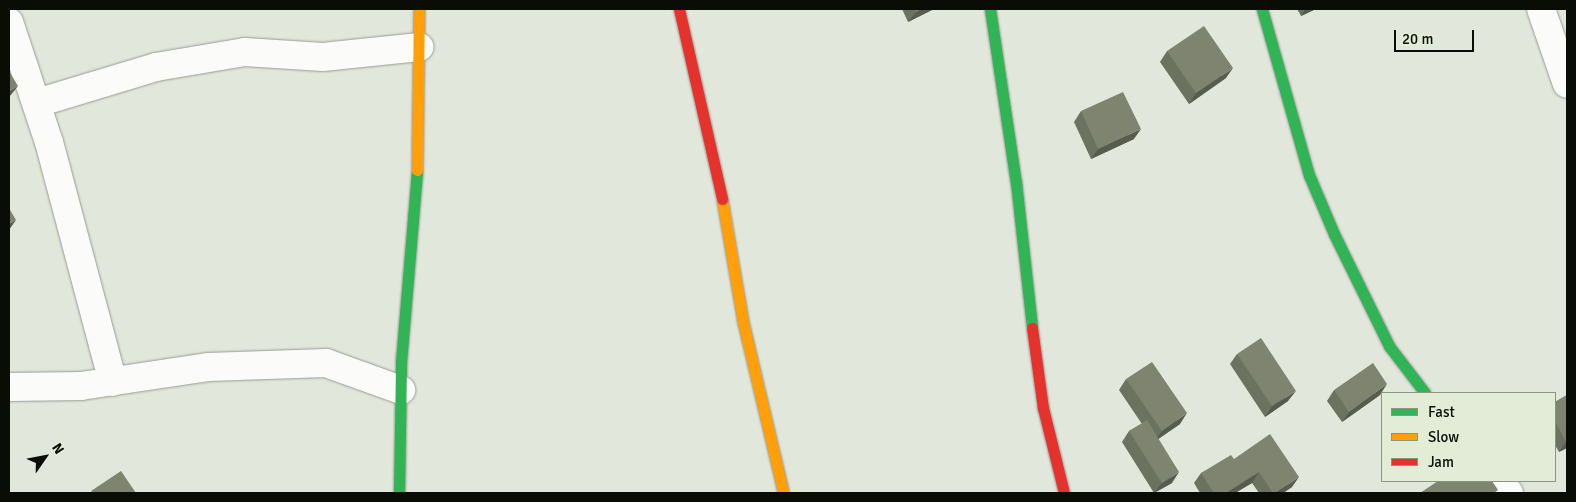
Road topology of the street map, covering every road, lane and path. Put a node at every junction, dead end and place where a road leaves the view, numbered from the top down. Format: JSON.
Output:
{"nodes":[{"id":1,"x":419,"y":9,"type":"edge"},
{"id":2,"x":679,"y":9,"type":"edge"},
{"id":3,"x":990,"y":9,"type":"edge"},
{"id":4,"x":1262,"y":9,"type":"edge"},
{"id":5,"x":1541,"y":9,"type":"edge"},
{"id":6,"x":9,"y":22,"type":"edge"},
{"id":7,"x":419,"y":47,"type":"junction"},
{"id":8,"x":1567,"y":84,"type":"edge"},
{"id":9,"x":37,"y":104,"type":"junction"},
{"id":10,"x":113,"y":382,"type":"junction"},
{"id":11,"x":9,"y":387,"type":"edge"},
{"id":12,"x":401,"y":390,"type":"junction"},
{"id":13,"x":1424,"y":392,"type":"edge"},
{"id":14,"x":1499,"y":482,"type":"edge"},
{"id":15,"x":783,"y":491,"type":"dead end"},
{"id":16,"x":399,"y":493,"type":"edge"},
{"id":17,"x":1064,"y":493,"type":"edge"},
{"id":18,"x":1509,"y":493,"type":"edge"}],
"edges":[{"from":1,"to":7,"type":"street"},
{"from":2,"to":15,"type":"street"},
{"from":3,"to":17,"type":"street"},
{"from":4,"to":13,"type":"street"},
{"from":5,"to":8,"type":"street"},
{"from":6,"to":9,"type":"street"},
{"from":7,"to":9,"type":"street"},
{"from":7,"to":12,"type":"street"},
{"from":9,"to":10,"type":"street"},
{"from":10,"to":11,"type":"street"},
{"from":10,"to":12,"type":"street"},
{"from":12,"to":16,"type":"street"},
{"from":14,"to":18,"type":"street"}]}
